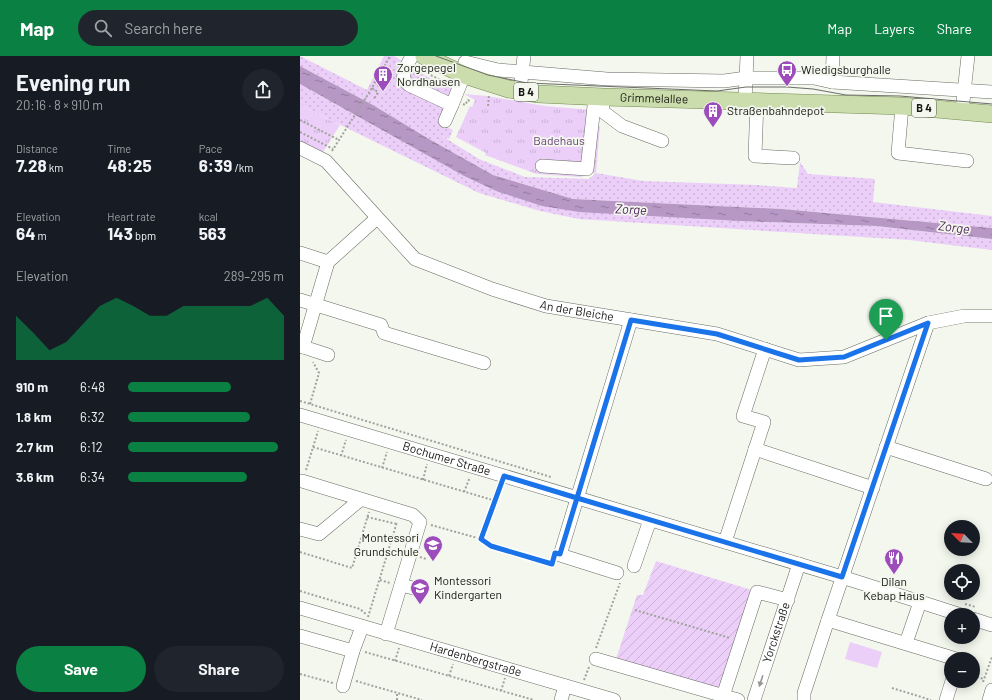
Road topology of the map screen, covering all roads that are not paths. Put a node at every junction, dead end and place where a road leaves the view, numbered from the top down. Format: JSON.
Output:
{"nodes":[{"id":1,"x":412,"y":56,"type":"edge"},
{"id":2,"x":424,"y":56,"type":"edge"},
{"id":3,"x":524,"y":56,"type":"edge"},
{"id":4,"x":747,"y":56,"type":"edge"},
{"id":5,"x":834,"y":56,"type":"edge"},
{"id":6,"x":968,"y":56,"type":"edge"},
{"id":7,"x":465,"y":68,"type":"junction"},
{"id":8,"x":523,"y":72,"type":"junction"},
{"id":9,"x":746,"y":78,"type":"junction"},
{"id":10,"x":832,"y":82,"type":"junction"},
{"id":11,"x":964,"y":90,"type":"junction"},
{"id":12,"x":520,"y":91,"type":"junction"},
{"id":13,"x":992,"y":92,"type":"edge"},
{"id":14,"x":599,"y":97,"type":"junction"},
{"id":15,"x":751,"y":101,"type":"junction"},
{"id":16,"x":452,"y":105,"type":"junction"},
{"id":17,"x":902,"y":106,"type":"junction"},
{"id":18,"x":962,"y":111,"type":"junction"},
{"id":19,"x":992,"y":114,"type":"edge"},
{"id":20,"x":445,"y":121,"type":"dead end"},
{"id":21,"x":662,"y":141,"type":"dead end"},
{"id":22,"x":300,"y":148,"type":"edge"},
{"id":23,"x":793,"y":154,"type":"dead end"},
{"id":24,"x":967,"y":161,"type":"dead end"},
{"id":25,"x":542,"y":166,"type":"dead end"},
{"id":26,"x":377,"y":218,"type":"junction"},
{"id":27,"x":300,"y":253,"type":"edge"},
{"id":28,"x":328,"y":262,"type":"junction"},
{"id":29,"x":300,"y":300,"type":"edge"},
{"id":30,"x":315,"y":305,"type":"junction"},
{"id":31,"x":992,"y":316,"type":"edge"},
{"id":32,"x":631,"y":320,"type":"junction"},
{"id":33,"x":928,"y":323,"type":"junction"},
{"id":34,"x":302,"y":347,"type":"edge"},
{"id":35,"x":765,"y":348,"type":"junction"},
{"id":36,"x":328,"y":355,"type":"dead end"},
{"id":37,"x":484,"y":363,"type":"dead end"},
{"id":38,"x":300,"y":415,"type":"edge"},
{"id":39,"x":886,"y":447,"type":"junction"},
{"id":40,"x":755,"y":449,"type":"junction"},
{"id":41,"x":986,"y":479,"type":"dead end"},
{"id":42,"x":302,"y":481,"type":"road end"},
{"id":43,"x":873,"y":488,"type":"junction"},
{"id":44,"x":577,"y":498,"type":"junction"},
{"id":45,"x":366,"y":501,"type":"junction"},
{"id":46,"x":650,"y":520,"type":"junction"},
{"id":47,"x":300,"y":529,"type":"edge"},
{"id":48,"x":725,"y":542,"type":"junction"},
{"id":49,"x":799,"y":564,"type":"junction"},
{"id":50,"x":634,"y":566,"type":"dead end"},
{"id":51,"x":620,"y":576,"type":"road end"},
{"id":52,"x":842,"y":577,"type":"junction"},
{"id":53,"x":401,"y":584,"type":"junction"},
{"id":54,"x":417,"y":589,"type":"dead end"},
{"id":55,"x":788,"y":600,"type":"junction"},
{"id":56,"x":920,"y":602,"type":"junction"},
{"id":57,"x":300,"y":608,"type":"edge"},
{"id":58,"x":944,"y":610,"type":"edge"},
{"id":59,"x":828,"y":620,"type":"junction"},
{"id":60,"x":367,"y":621,"type":"junction"},
{"id":61,"x":980,"y":621,"type":"edge"},
{"id":62,"x":992,"y":625,"type":"edge"},
{"id":63,"x":386,"y":634,"type":"junction"},
{"id":64,"x":300,"y":636,"type":"edge"},
{"id":65,"x":906,"y":643,"type":"junction"},
{"id":66,"x":353,"y":650,"type":"junction"},
{"id":67,"x":944,"y":655,"type":"edge"},
{"id":68,"x":594,"y":658,"type":"road end"},
{"id":69,"x":344,"y":682,"type":"road end"},
{"id":70,"x":565,"y":686,"type":"junction"},
{"id":71,"x":950,"y":688,"type":"edge"},
{"id":72,"x":987,"y":688,"type":"edge"},
{"id":73,"x":578,"y":693,"type":"edge"},
{"id":74,"x":723,"y":696,"type":"junction"},
{"id":75,"x":561,"y":700,"type":"edge"},
{"id":76,"x":614,"y":700,"type":"edge"},
{"id":77,"x":738,"y":700,"type":"edge"},
{"id":78,"x":754,"y":700,"type":"edge"},
{"id":79,"x":804,"y":700,"type":"edge"},
{"id":80,"x":946,"y":700,"type":"edge"},
{"id":81,"x":989,"y":700,"type":"edge"}],
"edges":[{"from":1,"to":16,"type":"street"},
{"from":2,"to":7,"type":"main road","name":"Grimmelallee","number":"B 4"},
{"from":3,"to":8,"type":"street"},
{"from":4,"to":9,"type":"street"},
{"from":5,"to":10,"type":"street"},
{"from":6,"to":11,"type":"street"},
{"from":7,"to":8,"type":"street"},
{"from":7,"to":12,"type":"main road","name":"Grimmelallee","number":"B 4"},
{"from":7,"to":16,"type":"street"},
{"from":8,"to":9,"type":"street"},
{"from":8,"to":12,"type":"street"},
{"from":9,"to":10,"type":"street"},
{"from":9,"to":15,"type":"street"},
{"from":10,"to":11,"type":"street"},
{"from":11,"to":13,"type":"street"},
{"from":11,"to":18,"type":"street"},
{"from":12,"to":14,"type":"main road","name":"Grimmelallee","number":"B 4"},
{"from":14,"to":15,"type":"main road","name":"Grimmelallee","number":"B 4"},
{"from":14,"to":21,"type":"street"},
{"from":14,"to":25,"type":"street"},
{"from":15,"to":17,"type":"main road","name":"Grimmelallee","number":"B 4"},
{"from":15,"to":23,"type":"street"},
{"from":16,"to":20,"type":"street"},
{"from":17,"to":18,"type":"main road","name":"Grimmelallee","number":"B 4"},
{"from":17,"to":24,"type":"street"},
{"from":18,"to":19,"type":"main road","name":"Grimmelallee","number":"B 4"},
{"from":22,"to":26,"type":"street","name":"An der Bleiche"},
{"from":26,"to":28,"type":"street"},
{"from":26,"to":32,"type":"street","name":"An der Bleiche"},
{"from":27,"to":28,"type":"street"},
{"from":28,"to":30,"type":"street"},
{"from":29,"to":30,"type":"street"},
{"from":30,"to":34,"type":"street"},
{"from":30,"to":37,"type":"street"},
{"from":31,"to":33,"type":"street","name":"An der Bleiche"},
{"from":32,"to":35,"type":"street","name":"An der Bleiche"},
{"from":32,"to":44,"type":"street"},
{"from":33,"to":35,"type":"street","name":"An der Bleiche"},
{"from":33,"to":39,"type":"street"},
{"from":34,"to":36,"type":"street"},
{"from":35,"to":40,"type":"street"},
{"from":38,"to":44,"type":"street","name":"Bochumer Straße"},
{"from":39,"to":41,"type":"street"},
{"from":39,"to":43,"type":"street"},
{"from":40,"to":43,"type":"street"},
{"from":40,"to":48,"type":"street"},
{"from":42,"to":45,"type":"street"},
{"from":43,"to":52,"type":"street"},
{"from":44,"to":46,"type":"street","name":"Bochumer Straße"},
{"from":44,"to":51,"type":"street"},
{"from":45,"to":47,"type":"street"},
{"from":45,"to":53,"type":"street"},
{"from":46,"to":48,"type":"street","name":"Bochumer Straße"},
{"from":46,"to":50,"type":"street"},
{"from":48,"to":49,"type":"street","name":"Bochumer Straße"},
{"from":49,"to":52,"type":"street","name":"Bochumer Straße"},
{"from":49,"to":55,"type":"street","name":"Yorckstraße"},
{"from":52,"to":56,"type":"street","name":"Bochumer Straße"},
{"from":52,"to":59,"type":"street"},
{"from":53,"to":54,"type":"street"},
{"from":53,"to":63,"type":"street"},
{"from":55,"to":74,"type":"street"},
{"from":55,"to":78,"type":"street","name":"Yorckstraße","one_way":true},
{"from":56,"to":58,"type":"street","name":"Bochumer Straße"},
{"from":56,"to":65,"type":"street"},
{"from":57,"to":60,"type":"street","name":"Hardenbergstraße"},
{"from":59,"to":65,"type":"street"},
{"from":59,"to":79,"type":"street"},
{"from":60,"to":63,"type":"street","name":"Hardenbergstraße"},
{"from":60,"to":66,"type":"street"},
{"from":61,"to":62,"type":"street"},
{"from":63,"to":70,"type":"street","name":"Hardenbergstraße"},
{"from":64,"to":66,"type":"street"},
{"from":65,"to":67,"type":"street"},
{"from":66,"to":69,"type":"street"},
{"from":68,"to":74,"type":"street"},
{"from":70,"to":73,"type":"street","name":"Hardenbergstraße"},
{"from":70,"to":75,"type":"street"},
{"from":71,"to":80,"type":"street"},
{"from":72,"to":81,"type":"street"},
{"from":73,"to":76,"type":"street","name":"Hardenbergstraße"},
{"from":74,"to":77,"type":"street"}]}
